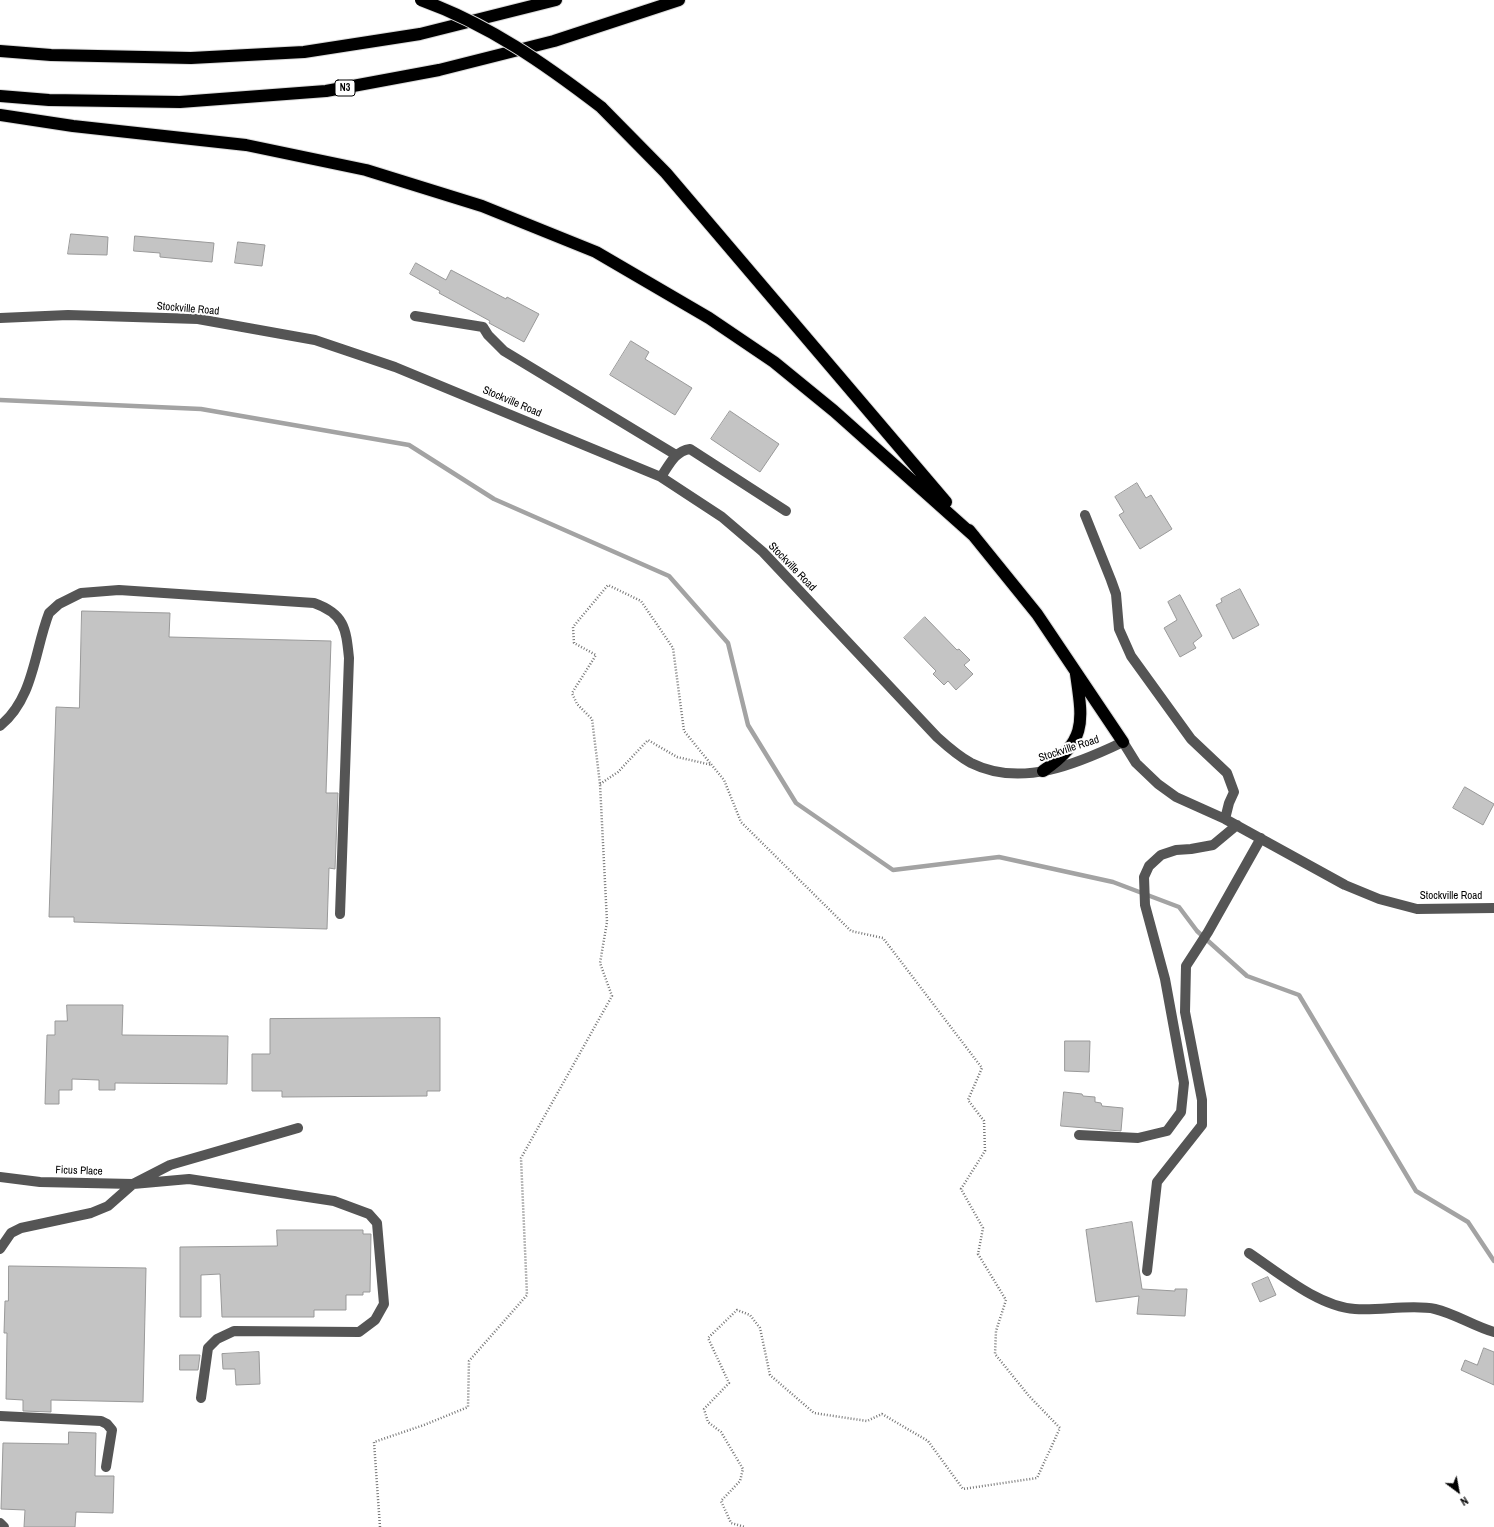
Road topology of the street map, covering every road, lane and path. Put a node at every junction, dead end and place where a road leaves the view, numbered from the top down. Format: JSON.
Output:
{"nodes":[{"id":1,"x":421,"y":0,"type":"edge"},
{"id":2,"x":556,"y":0,"type":"edge"},
{"id":3,"x":679,"y":0,"type":"edge"},
{"id":4,"x":0,"y":51,"type":"edge"},
{"id":5,"x":0,"y":96,"type":"edge"},
{"id":6,"x":0,"y":115,"type":"edge"},
{"id":7,"x":415,"y":316,"type":"dead end"},
{"id":8,"x":0,"y":318,"type":"edge"},
{"id":9,"x":676,"y":455,"type":"junction"},
{"id":10,"x":661,"y":478,"type":"junction"},
{"id":11,"x":786,"y":511,"type":"dead end"},
{"id":12,"x":1085,"y":516,"type":"dead end"},
{"id":13,"x":974,"y":536,"type":"junction"},
{"id":14,"x":1076,"y":671,"type":"junction"},
{"id":15,"x":0,"y":726,"type":"edge"},
{"id":16,"x":1122,"y":742,"type":"junction"},
{"id":17,"x":712,"y":765,"type":"junction"},
{"id":18,"x":1043,"y":771,"type":"junction"},
{"id":19,"x":600,"y":784,"type":"junction"},
{"id":20,"x":1226,"y":819,"type":"junction"},
{"id":21,"x":1238,"y":825,"type":"junction"},
{"id":22,"x":1261,"y":838,"type":"junction"},
{"id":23,"x":1494,"y":908,"type":"edge"},
{"id":24,"x":340,"y":914,"type":"dead end"},
{"id":25,"x":298,"y":1128,"type":"dead end"},
{"id":26,"x":1079,"y":1135,"type":"dead end"},
{"id":27,"x":0,"y":1178,"type":"edge"},
{"id":28,"x":133,"y":1184,"type":"junction"},
{"id":29,"x":0,"y":1249,"type":"edge"},
{"id":30,"x":1249,"y":1253,"type":"dead end"},
{"id":31,"x":1147,"y":1271,"type":"dead end"},
{"id":32,"x":1494,"y":1332,"type":"edge"},
{"id":33,"x":201,"y":1398,"type":"dead end"},
{"id":34,"x":0,"y":1416,"type":"edge"},
{"id":35,"x":106,"y":1467,"type":"dead end"},
{"id":36,"x":0,"y":1523,"type":"edge"},
{"id":37,"x":4,"y":1527,"type":"edge"},
{"id":38,"x":380,"y":1527,"type":"edge"},
{"id":39,"x":745,"y":1527,"type":"edge"}],
"edges":[{"from":1,"to":13,"type":"highway","bridge":true},
{"from":2,"to":4,"type":"highway"},
{"from":3,"to":5,"type":"highway","number":"N3"},
{"from":6,"to":13,"type":"highway"},
{"from":7,"to":9,"type":"street"},
{"from":8,"to":10,"type":"street","name":"Stockville Road"},
{"from":9,"to":10,"type":"street"},
{"from":9,"to":11,"type":"street"},
{"from":10,"to":18,"type":"street","name":"Stockville Road"},
{"from":12,"to":20,"type":"street"},
{"from":13,"to":14,"type":"highway"},
{"from":14,"to":16,"type":"highway"},
{"from":14,"to":18,"type":"highway"},
{"from":15,"to":24,"type":"street"},
{"from":16,"to":18,"type":"street","name":"Stockville Road"},
{"from":16,"to":20,"type":"street","name":"Stockville Road"},
{"from":17,"to":19,"type":"path"},
{"from":17,"to":19,"type":"path"},
{"from":17,"to":39,"type":"path"},
{"from":19,"to":38,"type":"path"},
{"from":20,"to":21,"type":"street","name":"Stockville Road"},
{"from":21,"to":22,"type":"street","name":"Stockville Road"},
{"from":21,"to":26,"type":"street"},
{"from":22,"to":23,"type":"street","name":"Stockville Road"},
{"from":22,"to":31,"type":"street"},
{"from":25,"to":28,"type":"street"},
{"from":27,"to":28,"type":"street","name":"Ficus Place"},
{"from":28,"to":29,"type":"street"},
{"from":28,"to":33,"type":"street","name":"Ficus Place"},
{"from":30,"to":32,"type":"street"},
{"from":34,"to":35,"type":"street"},
{"from":36,"to":37,"type":"street"}]}
